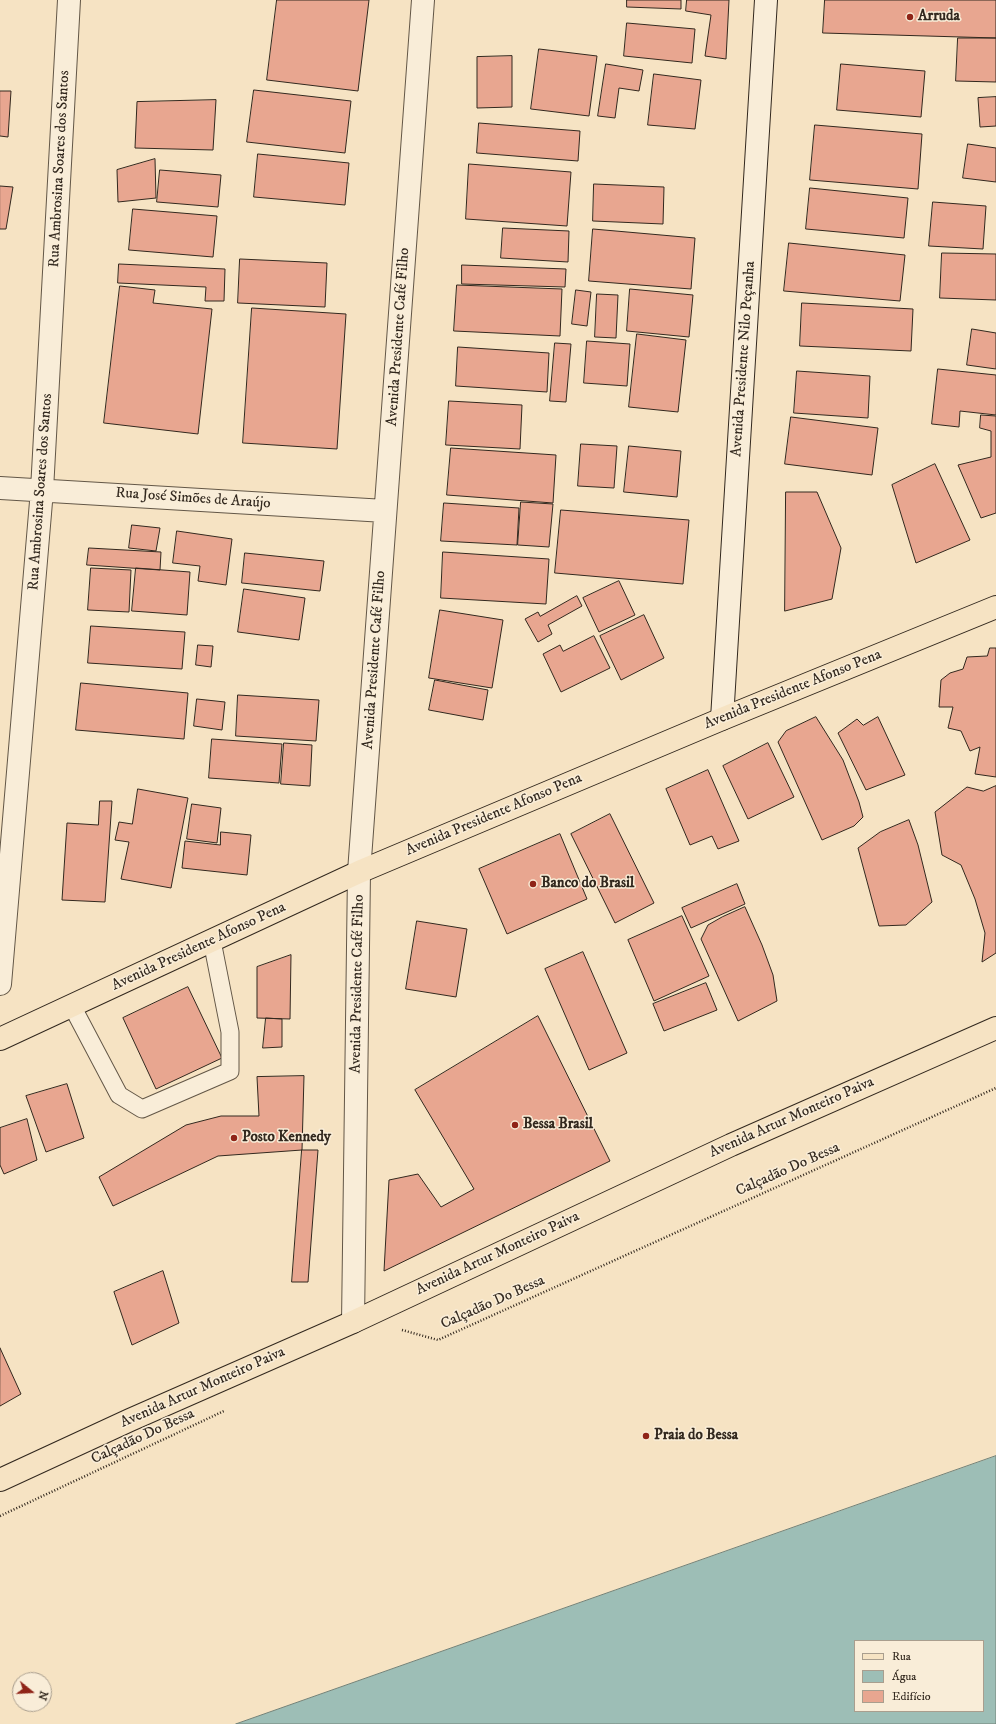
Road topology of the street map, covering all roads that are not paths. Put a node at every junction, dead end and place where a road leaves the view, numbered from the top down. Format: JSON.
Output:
{"nodes":[{"id":1,"x":69,"y":0,"type":"edge"},
{"id":2,"x":423,"y":0,"type":"edge"},
{"id":3,"x":766,"y":0,"type":"edge"},
{"id":4,"x":0,"y":488,"type":"edge"},
{"id":5,"x":42,"y":490,"type":"junction"},
{"id":6,"x":385,"y":511,"type":"junction"},
{"id":7,"x":996,"y":607,"type":"edge"},
{"id":8,"x":722,"y":719,"type":"junction"},
{"id":9,"x":359,"y":872,"type":"junction"},
{"id":10,"x":212,"y":941,"type":"junction"},
{"id":11,"x":0,"y":984,"type":"edge"},
{"id":12,"x":72,"y":1006,"type":"junction"},
{"id":13,"x":996,"y":1028,"type":"edge"},
{"id":14,"x":0,"y":1039,"type":"edge"},
{"id":15,"x":353,"y":1322,"type":"junction"},
{"id":16,"x":0,"y":1480,"type":"edge"}],
"edges":[{"from":1,"to":5,"type":"street","name":"Rua Ambrosina Soares dos Santos"},
{"from":2,"to":6,"type":"street","name":"Avenida Presidente Café Filho"},
{"from":3,"to":8,"type":"street","name":"Avenida Presidente Nilo Peçanha"},
{"from":4,"to":5,"type":"street","name":"Rua José Simões de Araújo"},
{"from":5,"to":6,"type":"street","name":"Rua José Simões de Araújo"},
{"from":5,"to":11,"type":"street","name":"Rua Ambrosina Soares dos Santos"},
{"from":6,"to":9,"type":"street","name":"Avenida Presidente Café Filho"},
{"from":7,"to":8,"type":"main road","name":"Avenida Presidente Afonso Pena"},
{"from":8,"to":9,"type":"main road","name":"Avenida Presidente Afonso Pena"},
{"from":9,"to":10,"type":"main road","name":"Avenida Presidente Afonso Pena"},
{"from":9,"to":15,"type":"street","name":"Avenida Presidente Café Filho"},
{"from":10,"to":12,"type":"main road","name":"Avenida Presidente Afonso Pena"},
{"from":10,"to":12,"type":"lane"},
{"from":12,"to":14,"type":"main road","name":"Avenida Presidente Afonso Pena"},
{"from":13,"to":15,"type":"main road","name":"Avenida Artur Monteiro Paiva"},
{"from":15,"to":16,"type":"main road","name":"Avenida Artur Monteiro Paiva"}]}
